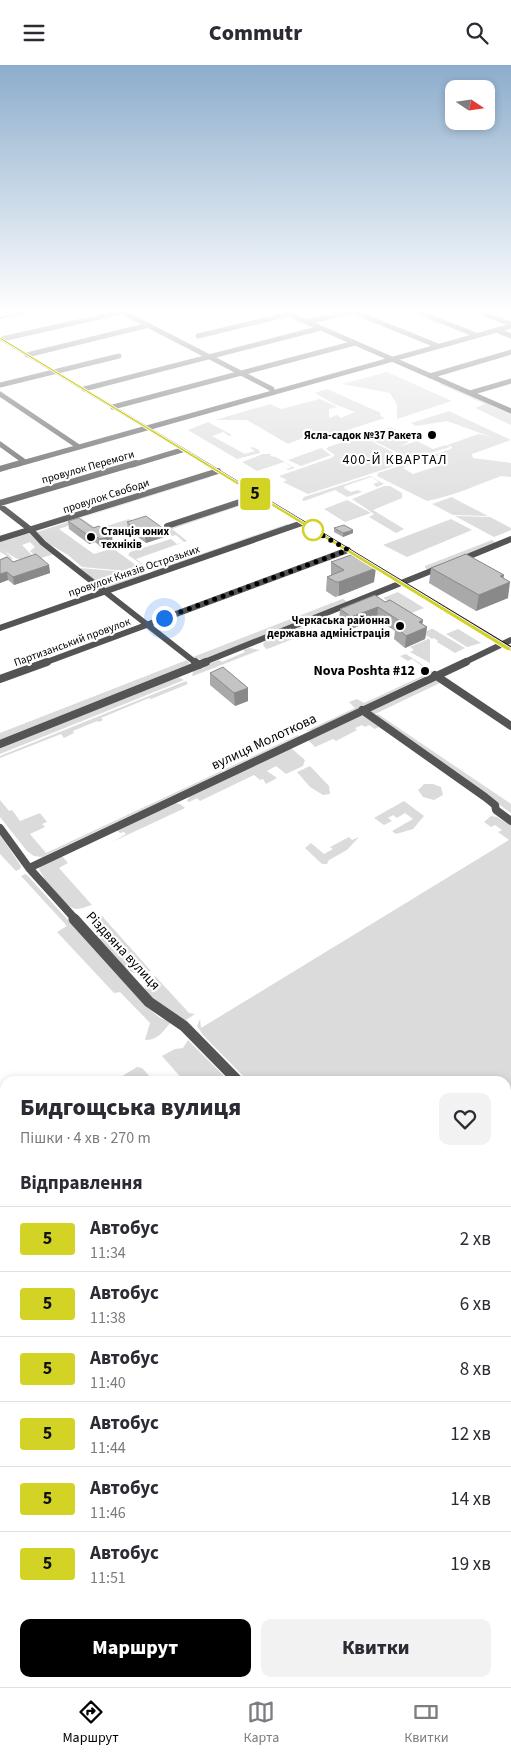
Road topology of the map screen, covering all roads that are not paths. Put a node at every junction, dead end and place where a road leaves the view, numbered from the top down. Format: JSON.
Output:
{"nodes":[{"id":1,"x":89,"y":388,"type":"edge"},
{"id":2,"x":186,"y":388,"type":"edge"},
{"id":3,"x":266,"y":388,"type":"edge"},
{"id":4,"x":289,"y":388,"type":"edge"},
{"id":5,"x":458,"y":388,"type":"edge"},
{"id":6,"x":488,"y":388,"type":"edge"},
{"id":7,"x":84,"y":389,"type":"joint"},
{"id":8,"x":272,"y":391,"type":"junction"},
{"id":9,"x":470,"y":393,"type":"junction"},
{"id":10,"x":0,"y":394,"type":"edge"},
{"id":11,"x":3,"y":398,"type":"edge"},
{"id":12,"x":113,"y":407,"type":"junction"},
{"id":13,"x":511,"y":411,"type":"edge"},
{"id":14,"x":147,"y":428,"type":"junction"},
{"id":15,"x":0,"y":444,"type":"edge"},
{"id":16,"x":79,"y":447,"type":"junction"},
{"id":17,"x":182,"y":450,"type":"junction"},
{"id":18,"x":25,"y":462,"type":"junction"},
{"id":19,"x":0,"y":469,"type":"edge"},
{"id":20,"x":218,"y":471,"type":"junction"},
{"id":21,"x":258,"y":496,"type":"junction"},
{"id":22,"x":0,"y":505,"type":"edge"},
{"id":23,"x":302,"y":523,"type":"junction"},
{"id":24,"x":167,"y":526,"type":"dead end"},
{"id":25,"x":31,"y":530,"type":"junction"},
{"id":26,"x":0,"y":539,"type":"edge"},
{"id":27,"x":511,"y":539,"type":"edge"},
{"id":28,"x":348,"y":550,"type":"junction"},
{"id":29,"x":456,"y":561,"type":"edge"},
{"id":30,"x":447,"y":565,"type":"edge"},
{"id":31,"x":402,"y":583,"type":"junction"},
{"id":32,"x":104,"y":591,"type":"junction"},
{"id":33,"x":147,"y":625,"type":"junction"},
{"id":34,"x":0,"y":628,"type":"edge"},
{"id":35,"x":511,"y":640,"type":"edge"},
{"id":36,"x":502,"y":644,"type":"junction"},
{"id":37,"x":511,"y":649,"type":"edge"},
{"id":38,"x":199,"y":665,"type":"junction"},
{"id":39,"x":435,"y":675,"type":"junction"},
{"id":40,"x":0,"y":679,"type":"edge"},
{"id":41,"x":362,"y":710,"type":"junction"},
{"id":42,"x":511,"y":726,"type":"edge"},
{"id":43,"x":0,"y":745,"type":"edge"},
{"id":44,"x":511,"y":821,"type":"edge"},
{"id":45,"x":0,"y":828,"type":"edge"},
{"id":46,"x":28,"y":868,"type":"junction"},
{"id":47,"x":233,"y":1076,"type":"edge"}],
"edges":[{"from":1,"to":7,"type":"street"},
{"from":2,"to":12,"type":"street"},
{"from":3,"to":8,"type":"street"},
{"from":4,"to":8,"type":"street"},
{"from":5,"to":9,"type":"street"},
{"from":6,"to":9,"type":"street"},
{"from":7,"to":12,"type":"main road"},
{"from":8,"to":14,"type":"street"},
{"from":9,"to":13,"type":"street"},
{"from":10,"to":11,"type":"street"},
{"from":11,"to":16,"type":"street"},
{"from":12,"to":14,"type":"main road"},
{"from":14,"to":16,"type":"street"},
{"from":14,"to":17,"type":"main road"},
{"from":15,"to":18,"type":"street"},
{"from":16,"to":18,"type":"street"},
{"from":17,"to":20,"type":"main road"},
{"from":17,"to":22,"type":"street","name":"провулок Перемоги"},
{"from":18,"to":19,"type":"street"},
{"from":20,"to":21,"type":"main road"},
{"from":20,"to":25,"type":"street","name":"провулок Свободи"},
{"from":21,"to":23,"type":"main road"},
{"from":21,"to":24,"type":"street"},
{"from":22,"to":25,"type":"street"},
{"from":23,"to":28,"type":"main road"},
{"from":23,"to":32,"type":"street","name":"провулок Князів Острозьких"},
{"from":25,"to":26,"type":"street","name":"провулок Свободи"},
{"from":25,"to":32,"type":"street"},
{"from":27,"to":29,"type":"street"},
{"from":28,"to":31,"type":"main road"},
{"from":28,"to":33,"type":"street","name":"Партизанський провулок"},
{"from":30,"to":31,"type":"street"},
{"from":31,"to":36,"type":"main road"},
{"from":31,"to":38,"type":"street"},
{"from":32,"to":33,"type":"street"},
{"from":32,"to":34,"type":"street","name":"провулок Князів Острозьких"},
{"from":33,"to":38,"type":"street"},
{"from":33,"to":40,"type":"street","name":"Партизанський провулок"},
{"from":35,"to":36,"type":"street","name":"вулиця Молоткова"},
{"from":36,"to":37,"type":"main road"},
{"from":36,"to":39,"type":"street","name":"вулиця Молоткова"},
{"from":38,"to":43,"type":"street"},
{"from":39,"to":41,"type":"street","name":"вулиця Молоткова"},
{"from":39,"to":42,"type":"street"},
{"from":41,"to":44,"type":"street"},
{"from":41,"to":46,"type":"street","name":"вулиця Молоткова"},
{"from":45,"to":46,"type":"street","name":"Різдвяна вулиця"},
{"from":46,"to":47,"type":"street","name":"Різдвяна вулиця"}]}
